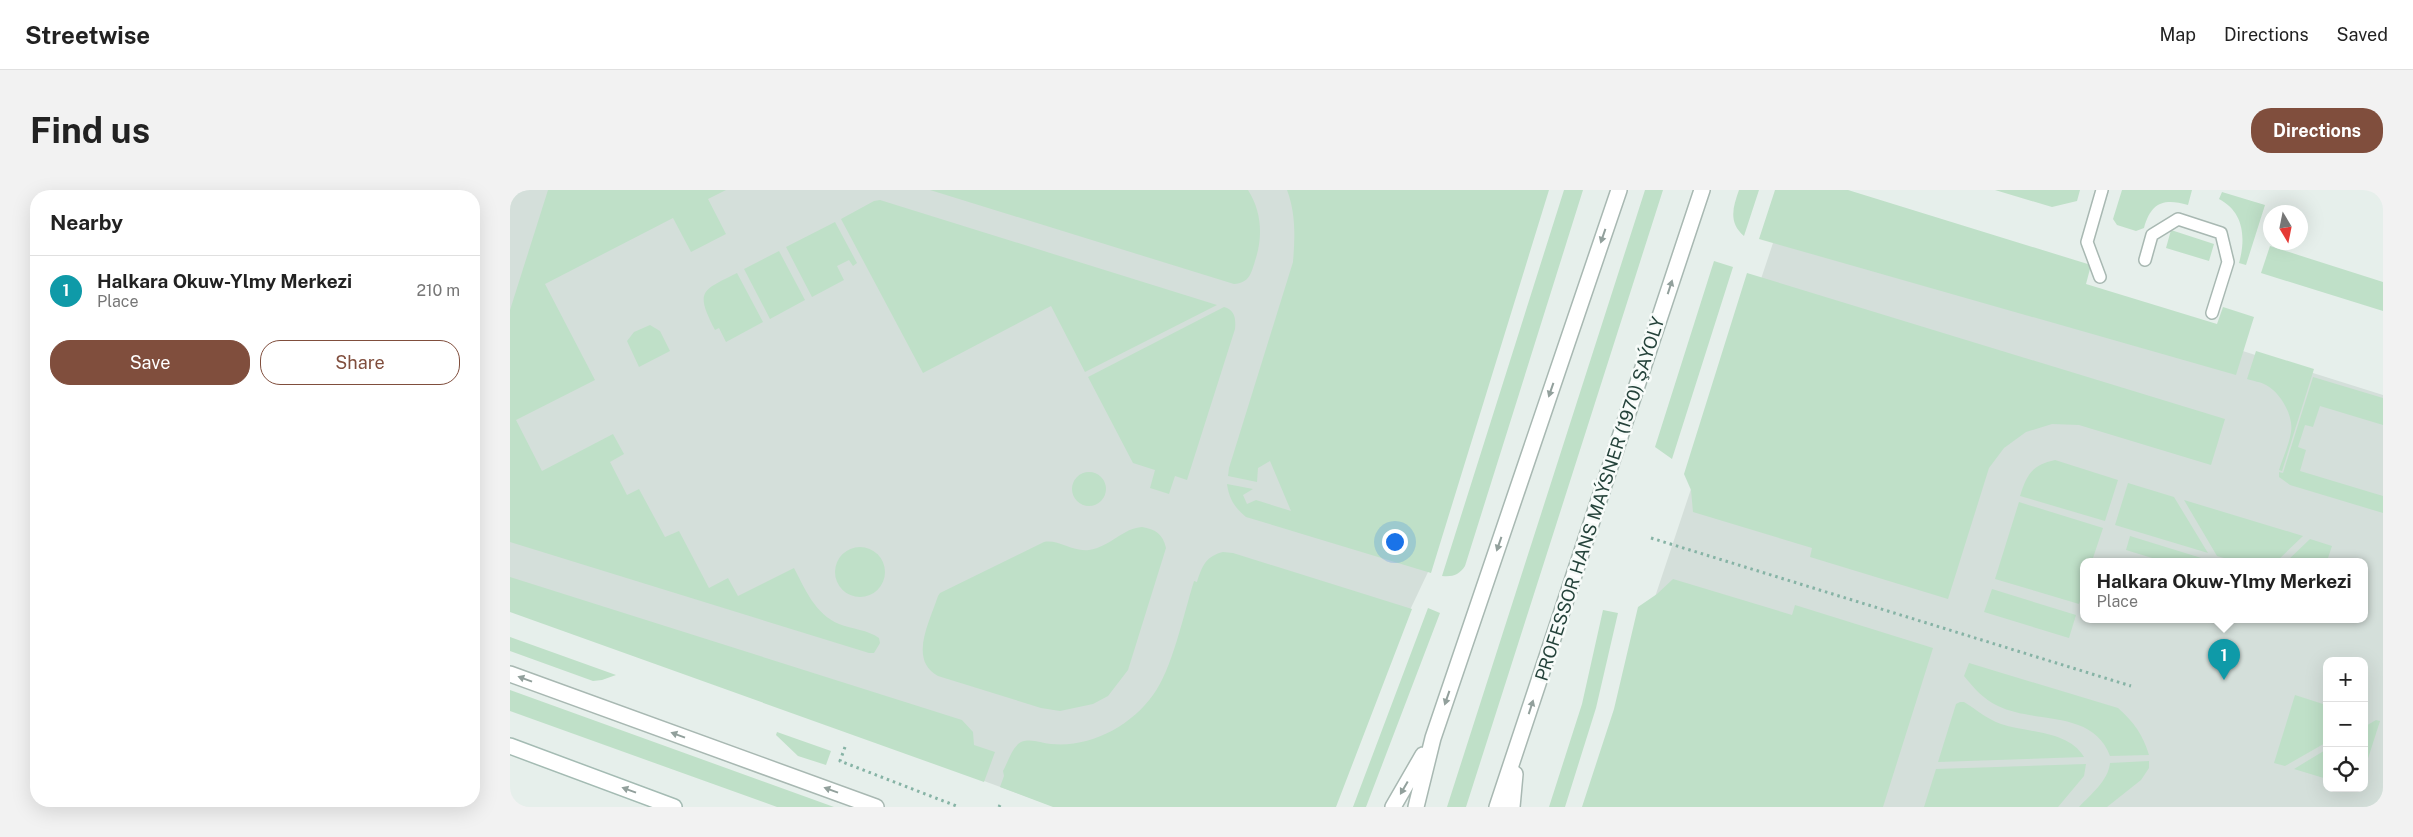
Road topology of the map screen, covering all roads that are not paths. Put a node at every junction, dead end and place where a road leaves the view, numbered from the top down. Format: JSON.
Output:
{"nodes":[{"id":1,"x":1619,"y":190,"type":"edge"},
{"id":2,"x":1702,"y":190,"type":"edge"},
{"id":3,"x":2102,"y":190,"type":"edge"},
{"id":4,"x":2145,"y":260,"type":"dead end"},
{"id":5,"x":2100,"y":277,"type":"dead end"},
{"id":6,"x":2212,"y":313,"type":"dead end"},
{"id":7,"x":510,"y":674,"type":"edge"},
{"id":8,"x":1433,"y":738,"type":"junction"},
{"id":9,"x":510,"y":746,"type":"edge"},
{"id":10,"x":1516,"y":754,"type":"junction"},
{"id":11,"x":674,"y":807,"type":"edge"},
{"id":12,"x":876,"y":807,"type":"edge"},
{"id":13,"x":1394,"y":807,"type":"edge"},
{"id":14,"x":1416,"y":807,"type":"edge"},
{"id":15,"x":1497,"y":807,"type":"edge"},
{"id":16,"x":1512,"y":807,"type":"edge"}],
"edges":[{"from":1,"to":8,"type":"street","one_way":true},
{"from":10,"to":2,"type":"street","name":"PROFESSOR HANS MAÝSNER (1970) ŞAÝOLY","one_way":true},
{"from":3,"to":5,"type":"lane"},
{"from":4,"to":6,"type":"lane"},
{"from":12,"to":7,"type":"street","one_way":true},
{"from":8,"to":13,"type":"street","one_way":true},
{"from":8,"to":14,"type":"street"},
{"from":11,"to":9,"type":"street","one_way":true},
{"from":10,"to":15,"type":"street","name":"PROFESSOR HANS MAÝSNER (1970) ŞAÝOLY"},
{"from":10,"to":16,"type":"street"}]}
